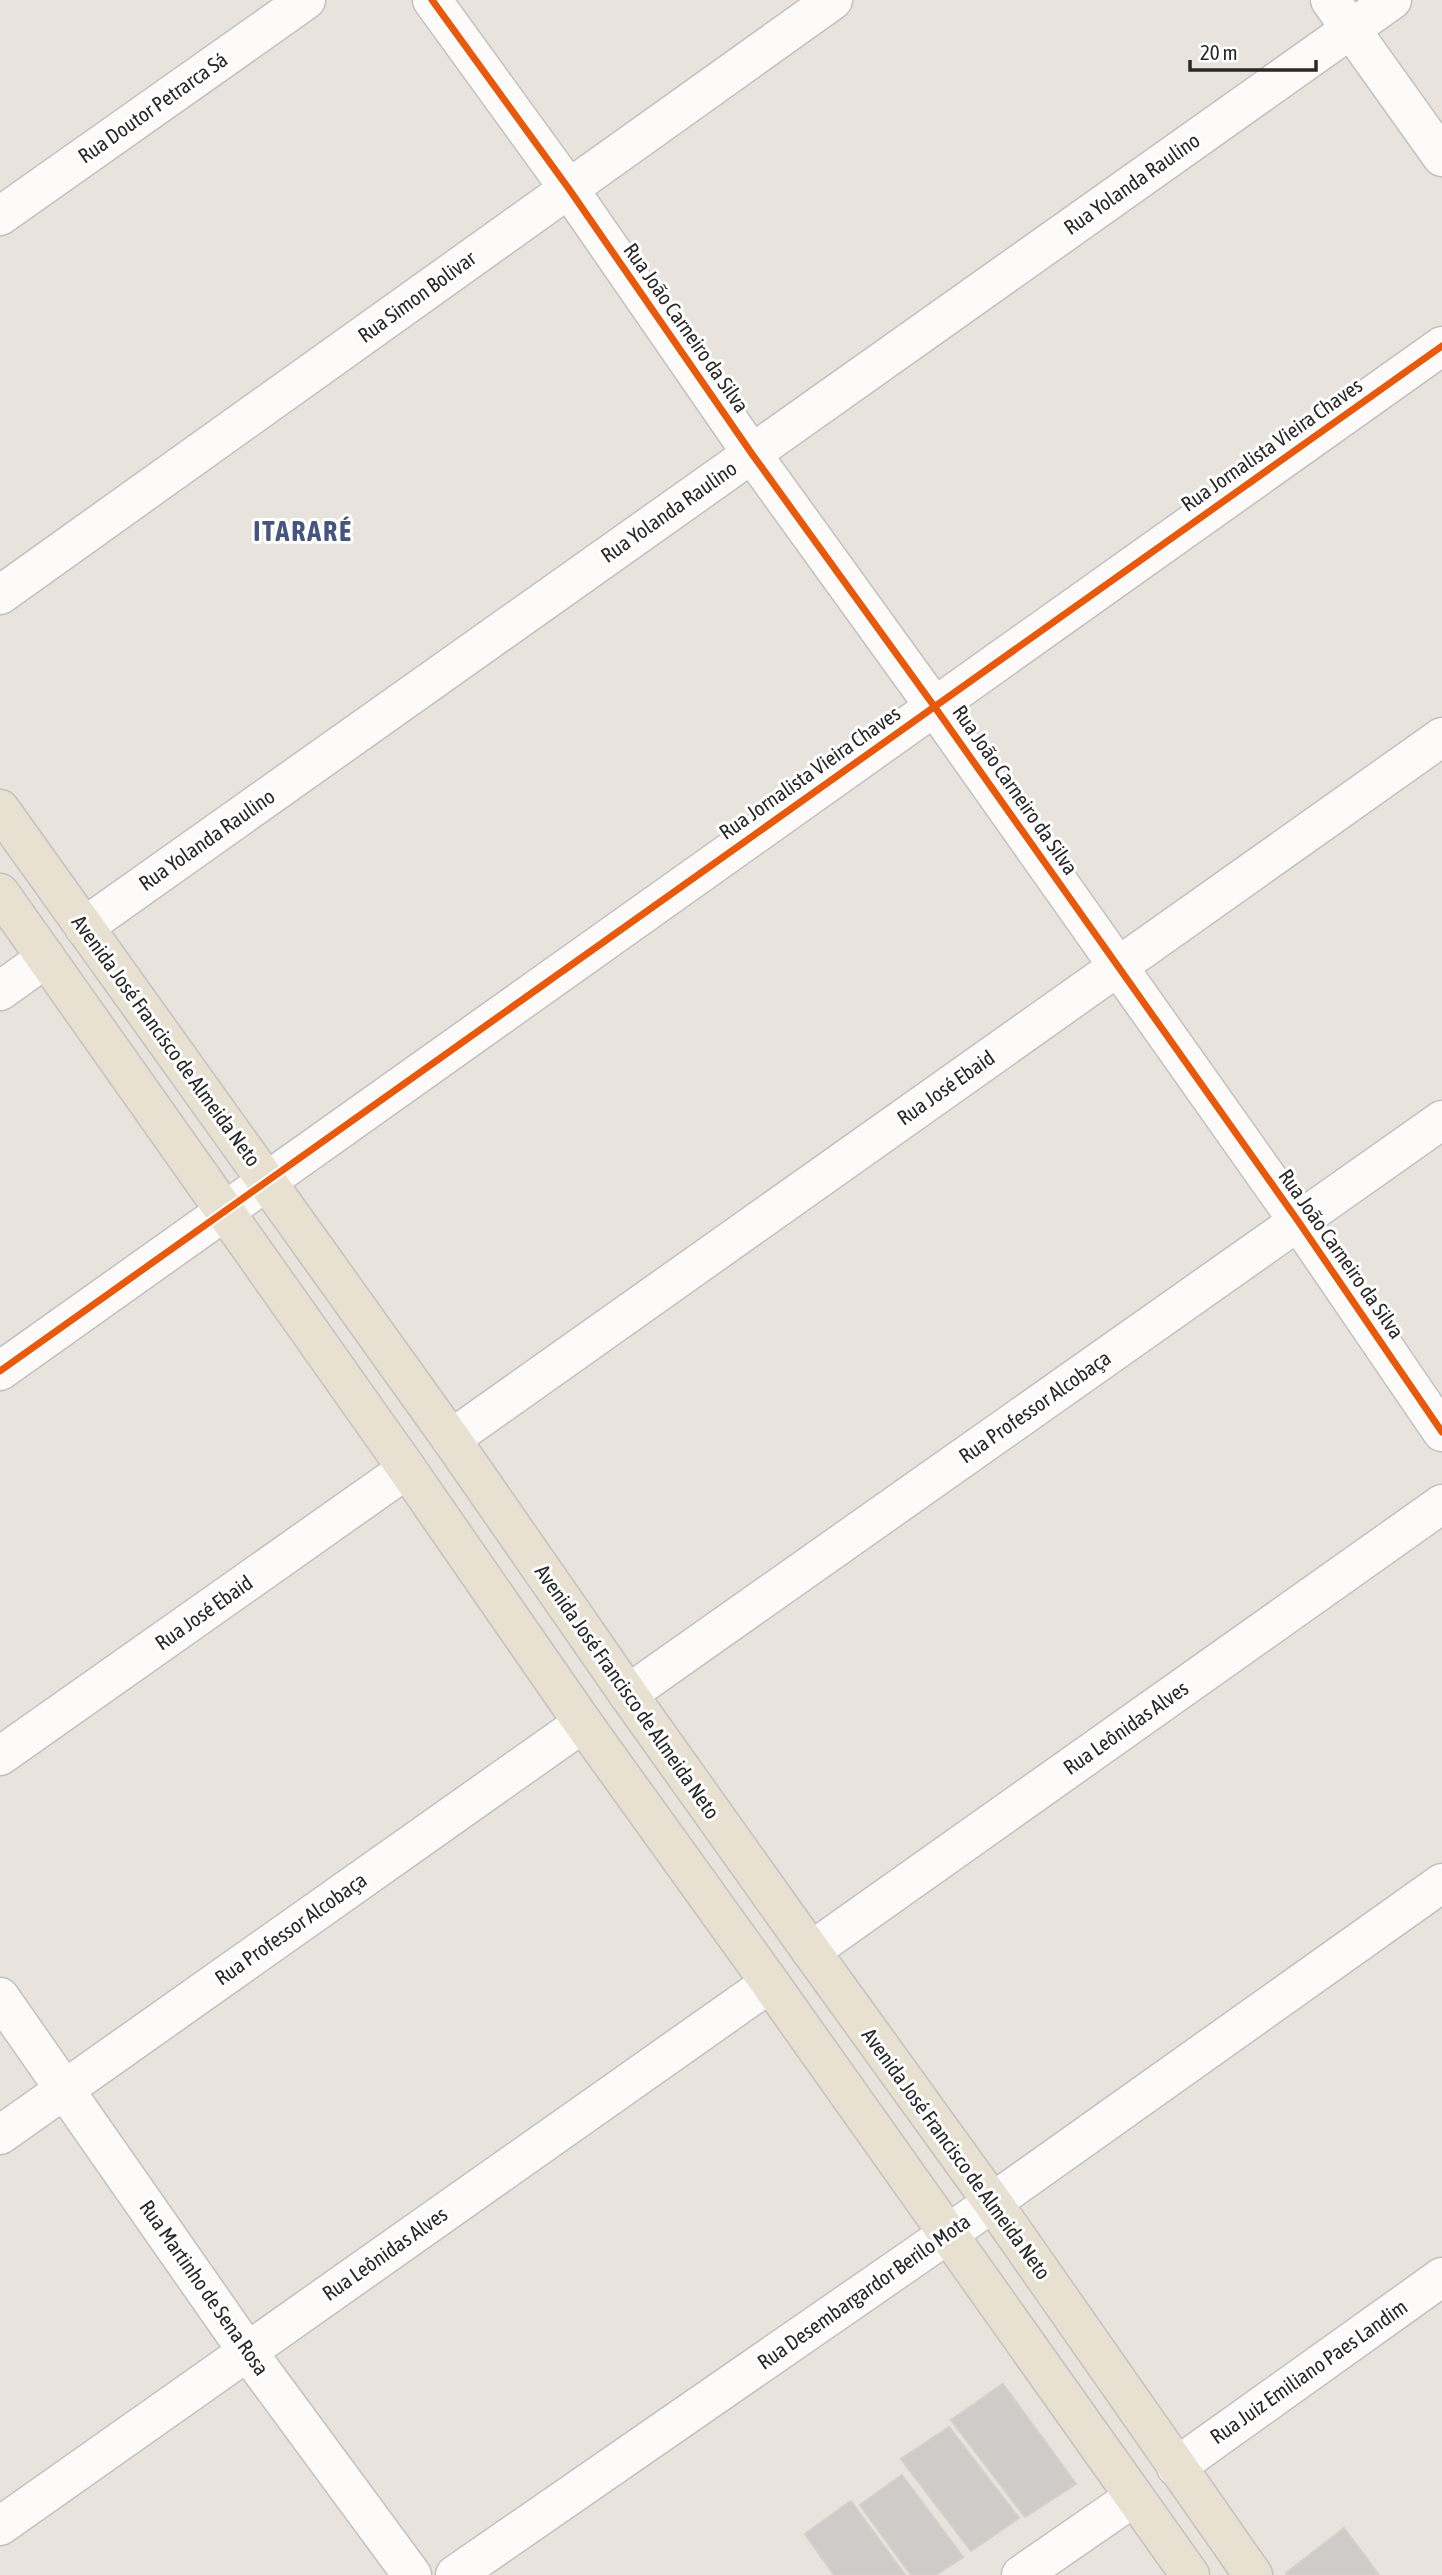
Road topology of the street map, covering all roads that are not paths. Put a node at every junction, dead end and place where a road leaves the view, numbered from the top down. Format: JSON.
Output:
{"nodes":[{"id":1,"x":306,"y":0,"type":"edge"},
{"id":2,"x":432,"y":0,"type":"edge"},
{"id":3,"x":834,"y":0,"type":"edge"},
{"id":4,"x":1392,"y":0,"type":"edge"},
{"id":5,"x":1340,"y":15,"type":"edge"},
{"id":6,"x":1442,"y":157,"type":"edge"},
{"id":7,"x":569,"y":189,"type":"junction"},
{"id":8,"x":0,"y":216,"type":"edge"},
{"id":9,"x":1442,"y":346,"type":"edge"},
{"id":10,"x":752,"y":453,"type":"junction"},
{"id":11,"x":0,"y":595,"type":"edge"},
{"id":12,"x":934,"y":706,"type":"junction"},
{"id":13,"x":1442,"y":737,"type":"edge"},
{"id":14,"x":0,"y":809,"type":"edge"},
{"id":15,"x":0,"y":893,"type":"edge"},
{"id":16,"x":84,"y":927,"type":"junction"},
{"id":17,"x":47,"y":958,"type":"junction"},
{"id":18,"x":1117,"y":967,"type":"junction"},
{"id":19,"x":0,"y":991,"type":"edge"},
{"id":20,"x":1442,"y":1119,"type":"edge"},
{"id":21,"x":266,"y":1181,"type":"junction"},
{"id":22,"x":225,"y":1213,"type":"junction"},
{"id":23,"x":1298,"y":1221,"type":"junction"},
{"id":24,"x":0,"y":1371,"type":"edge"},
{"id":25,"x":1442,"y":1432,"type":"edge"},
{"id":26,"x":451,"y":1439,"type":"junction"},
{"id":27,"x":407,"y":1469,"type":"junction"},
{"id":28,"x":1442,"y":1504,"type":"edge"},
{"id":29,"x":628,"y":1694,"type":"junction"},
{"id":30,"x":583,"y":1723,"type":"junction"},
{"id":31,"x":0,"y":1756,"type":"edge"},
{"id":32,"x":1442,"y":1884,"type":"edge"},
{"id":33,"x":811,"y":1951,"type":"junction"},
{"id":34,"x":770,"y":1983,"type":"junction"},
{"id":35,"x":0,"y":1997,"type":"edge"},
{"id":36,"x":65,"y":2089,"type":"junction"},
{"id":37,"x":0,"y":2135,"type":"edge"},
{"id":38,"x":993,"y":2203,"type":"junction"},
{"id":39,"x":948,"y":2234,"type":"junction"},
{"id":40,"x":1442,"y":2277,"type":"edge"},
{"id":41,"x":247,"y":2351,"type":"junction"},
{"id":42,"x":1176,"y":2467,"type":"junction"},
{"id":43,"x":1134,"y":2497,"type":"junction"},
{"id":44,"x":0,"y":2526,"type":"edge"},
{"id":45,"x":412,"y":2575,"type":"edge"},
{"id":46,"x":455,"y":2575,"type":"edge"},
{"id":47,"x":1021,"y":2575,"type":"edge"},
{"id":48,"x":1190,"y":2575,"type":"edge"},
{"id":49,"x":1253,"y":2575,"type":"edge"}],
"edges":[{"from":1,"to":8,"type":"street","name":"Rua Doutor Petrarca Sá"},
{"from":2,"to":7,"type":"street","name":"Rua João Carneiro da Silva"},
{"from":3,"to":7,"type":"street","name":"Rua Simon Bolivar"},
{"from":4,"to":5,"type":"street","name":"Rua Yolanda Raulino"},
{"from":5,"to":6,"type":"street"},
{"from":5,"to":10,"type":"street","name":"Rua Yolanda Raulino"},
{"from":7,"to":10,"type":"street","name":"Rua João Carneiro da Silva"},
{"from":7,"to":11,"type":"street","name":"Rua Simon Bolivar"},
{"from":9,"to":12,"type":"street","name":"Rua Jornalista Vieira Chaves"},
{"from":10,"to":12,"type":"street","name":"Rua João Carneiro da Silva"},
{"from":10,"to":16,"type":"street","name":"Rua Yolanda Raulino"},
{"from":12,"to":18,"type":"street","name":"Rua João Carneiro da Silva"},
{"from":12,"to":21,"type":"street","name":"Rua Jornalista Vieira Chaves"},
{"from":13,"to":18,"type":"street","name":"Rua José Ebaid"},
{"from":14,"to":16,"type":"main road","name":"Avenida José Francisco de Almeida Neto"},
{"from":15,"to":17,"type":"main road"},
{"from":16,"to":21,"type":"main road","name":"Avenida José Francisco de Almeida Neto"},
{"from":17,"to":19,"type":"street"},
{"from":17,"to":22,"type":"main road"},
{"from":18,"to":23,"type":"street","name":"Rua João Carneiro da Silva"},
{"from":18,"to":26,"type":"street","name":"Rua José Ebaid"},
{"from":20,"to":23,"type":"street","name":"Rua Professor Alcobaça"},
{"from":21,"to":22,"type":"street","name":"Rua Jornalista Vieira Chaves"},
{"from":21,"to":26,"type":"main road","name":"Avenida José Francisco de Almeida Neto"},
{"from":22,"to":24,"type":"street"},
{"from":22,"to":27,"type":"main road"},
{"from":23,"to":25,"type":"street","name":"Rua João Carneiro da Silva"},
{"from":23,"to":29,"type":"street","name":"Rua Professor Alcobaça"},
{"from":26,"to":29,"type":"main road","name":"Avenida José Francisco de Almeida Neto"},
{"from":27,"to":30,"type":"main road"},
{"from":27,"to":31,"type":"street","name":"Rua José Ebaid"},
{"from":28,"to":33,"type":"street","name":"Rua Leônidas Alves"},
{"from":29,"to":33,"type":"main road","name":"Avenida José Francisco de Almeida Neto"},
{"from":30,"to":34,"type":"main road"},
{"from":30,"to":36,"type":"street","name":"Rua Professor Alcobaça"},
{"from":32,"to":38,"type":"street","name":"Rua Desembargardor Berilo Mota"},
{"from":33,"to":38,"type":"main road","name":"Avenida José Francisco de Almeida Neto"},
{"from":34,"to":39,"type":"main road"},
{"from":34,"to":41,"type":"street","name":"Rua Leônidas Alves"},
{"from":35,"to":36,"type":"street","name":"Rua Martinho de Sena Rosa"},
{"from":36,"to":37,"type":"street","name":"Rua Professor Alcobaça"},
{"from":36,"to":41,"type":"street","name":"Rua Martinho de Sena Rosa"},
{"from":38,"to":39,"type":"street","name":"Rua Desembargardor Berilo Mota"},
{"from":38,"to":42,"type":"main road","name":"Avenida José Francisco de Almeida Neto"},
{"from":39,"to":43,"type":"main road"},
{"from":39,"to":46,"type":"street","name":"Rua Desembargardor Berilo Mota"},
{"from":40,"to":42,"type":"street","name":"Rua Juiz Emiliano Paes Landim"},
{"from":41,"to":44,"type":"street","name":"Rua Leônidas Alves"},
{"from":41,"to":45,"type":"street","name":"Rua Martinho de Sena Rosa"},
{"from":42,"to":49,"type":"main road","name":"Avenida José Francisco de Almeida Neto"},
{"from":43,"to":47,"type":"street"},
{"from":43,"to":48,"type":"main road"}]}
